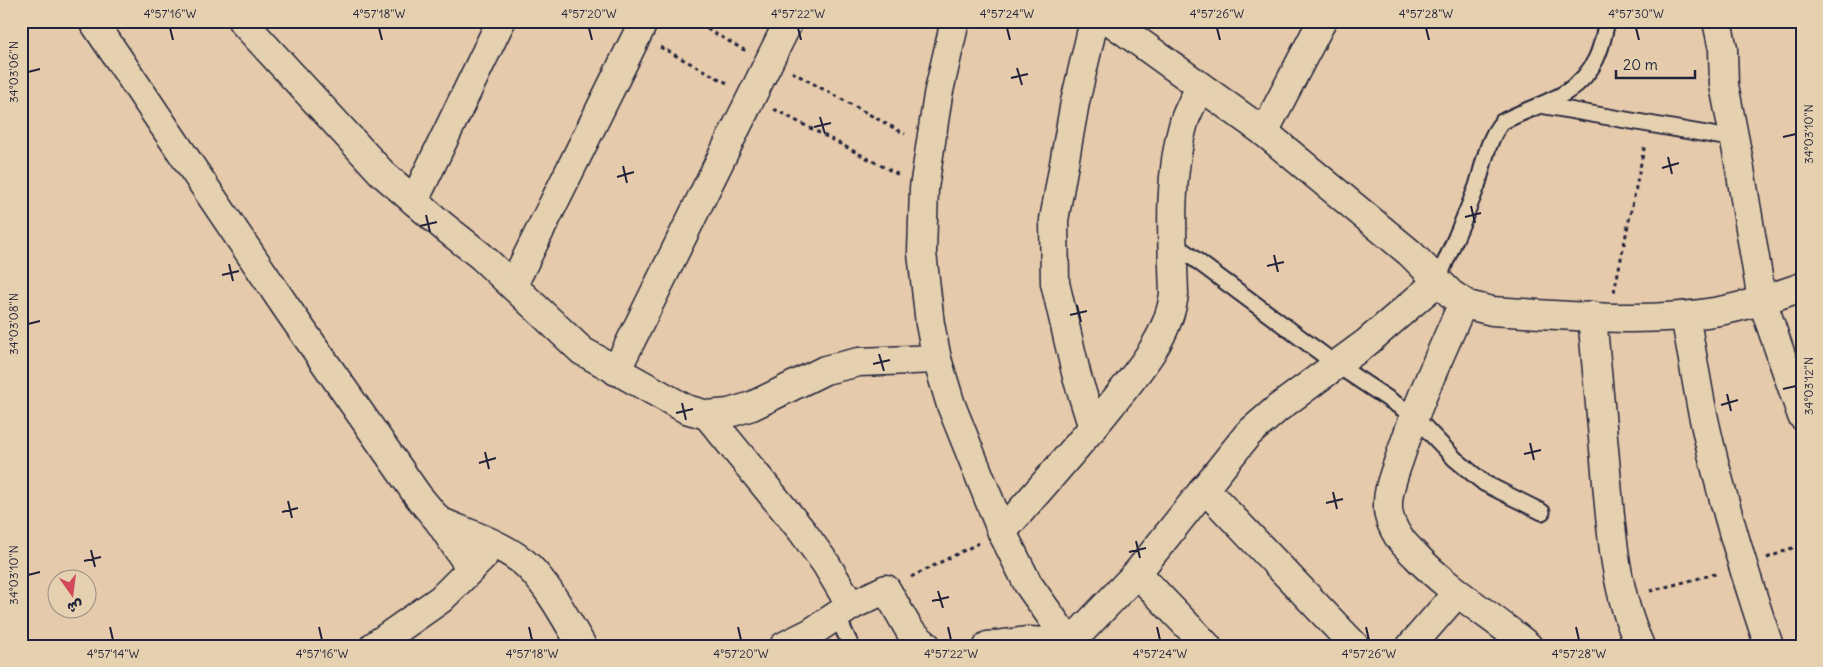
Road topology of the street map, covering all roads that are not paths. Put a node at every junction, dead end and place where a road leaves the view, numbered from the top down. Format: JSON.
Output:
{"nodes":[{"id":1,"x":92,"y":21,"type":"edge"},
{"id":2,"x":242,"y":21,"type":"edge"},
{"id":3,"x":502,"y":21,"type":"edge"},
{"id":4,"x":644,"y":21,"type":"edge"},
{"id":5,"x":789,"y":21,"type":"edge"},
{"id":6,"x":955,"y":21,"type":"edge"},
{"id":7,"x":1322,"y":21,"type":"edge"},
{"id":8,"x":1607,"y":21,"type":"edge"},
{"id":9,"x":1717,"y":21,"type":"edge"},
{"id":10,"x":1112,"y":23,"type":"edge"},
{"id":11,"x":1200,"y":87,"type":"junction"},
{"id":12,"x":1540,"y":105,"type":"junction"},
{"id":13,"x":1264,"y":132,"type":"junction"},
{"id":14,"x":1735,"y":139,"type":"junction"},
{"id":15,"x":414,"y":201,"type":"junction"},
{"id":16,"x":1173,"y":243,"type":"junction"},
{"id":17,"x":1437,"y":282,"type":"junction"},
{"id":18,"x":514,"y":285,"type":"junction"},
{"id":19,"x":1802,"y":287,"type":"edge"},
{"id":20,"x":1762,"y":300,"type":"junction"},
{"id":21,"x":1463,"y":302,"type":"junction"},
{"id":22,"x":1600,"y":316,"type":"junction"},
{"id":23,"x":1685,"y":316,"type":"junction"},
{"id":24,"x":937,"y":359,"type":"junction"},
{"id":25,"x":1337,"y":365,"type":"junction"},
{"id":26,"x":616,"y":371,"type":"junction"},
{"id":27,"x":707,"y":415,"type":"junction"},
{"id":28,"x":1414,"y":416,"type":"junction"},
{"id":29,"x":1802,"y":416,"type":"edge"},
{"id":30,"x":1093,"y":428,"type":"junction"},
{"id":31,"x":1204,"y":488,"type":"junction"},
{"id":32,"x":1542,"y":512,"type":"dead end"},
{"id":33,"x":439,"y":521,"type":"junction"},
{"id":34,"x":1002,"y":532,"type":"junction"},
{"id":35,"x":494,"y":546,"type":"junction"},
{"id":36,"x":471,"y":569,"type":"junction"},
{"id":37,"x":1137,"y":573,"type":"junction"},
{"id":38,"x":1457,"y":592,"type":"junction"},
{"id":39,"x":844,"y":611,"type":"junction"},
{"id":40,"x":1070,"y":645,"type":"edge"},
{"id":41,"x":374,"y":646,"type":"edge"},
{"id":42,"x":582,"y":646,"type":"edge"},
{"id":43,"x":784,"y":646,"type":"edge"},
{"id":44,"x":851,"y":646,"type":"edge"},
{"id":45,"x":927,"y":646,"type":"edge"},
{"id":46,"x":988,"y":646,"type":"edge"},
{"id":47,"x":1207,"y":646,"type":"edge"},
{"id":48,"x":1355,"y":646,"type":"edge"},
{"id":49,"x":1410,"y":646,"type":"edge"},
{"id":50,"x":1528,"y":646,"type":"edge"},
{"id":51,"x":1640,"y":646,"type":"edge"},
{"id":52,"x":1769,"y":646,"type":"edge"}],
"edges":[{"from":1,"to":33,"type":"street"},
{"from":2,"to":15,"type":"street"},
{"from":3,"to":15,"type":"street"},
{"from":4,"to":18,"type":"street"},
{"from":5,"to":26,"type":"street"},
{"from":6,"to":24,"type":"street"},
{"from":7,"to":13,"type":"street"},
{"from":8,"to":12,"type":"lane"},
{"from":9,"to":14,"type":"street"},
{"from":10,"to":11,"type":"street"},
{"from":10,"to":30,"type":"street"},
{"from":11,"to":13,"type":"street"},
{"from":11,"to":16,"type":"street"},
{"from":12,"to":14,"type":"lane"},
{"from":12,"to":17,"type":"lane"},
{"from":13,"to":17,"type":"street"},
{"from":14,"to":20,"type":"street"},
{"from":15,"to":18,"type":"street"},
{"from":16,"to":25,"type":"lane"},
{"from":16,"to":30,"type":"street"},
{"from":17,"to":21,"type":"street"},
{"from":17,"to":25,"type":"street"},
{"from":18,"to":26,"type":"street"},
{"from":19,"to":20,"type":"street"},
{"from":20,"to":23,"type":"street"},
{"from":20,"to":29,"type":"street"},
{"from":21,"to":22,"type":"street"},
{"from":21,"to":28,"type":"street"},
{"from":22,"to":23,"type":"street"},
{"from":22,"to":51,"type":"street"},
{"from":23,"to":52,"type":"street"},
{"from":24,"to":27,"type":"street"},
{"from":24,"to":34,"type":"street"},
{"from":25,"to":28,"type":"lane"},
{"from":25,"to":31,"type":"street"},
{"from":26,"to":27,"type":"street"},
{"from":27,"to":39,"type":"street"},
{"from":28,"to":32,"type":"lane"},
{"from":28,"to":38,"type":"street"},
{"from":30,"to":34,"type":"street"},
{"from":31,"to":37,"type":"street"},
{"from":31,"to":48,"type":"street"},
{"from":33,"to":35,"type":"street"},
{"from":33,"to":36,"type":"street"},
{"from":34,"to":40,"type":"street"},
{"from":35,"to":36,"type":"street"},
{"from":35,"to":42,"type":"street"},
{"from":36,"to":41,"type":"street"},
{"from":37,"to":40,"type":"street"},
{"from":37,"to":47,"type":"street"},
{"from":38,"to":49,"type":"street"},
{"from":38,"to":50,"type":"street"},
{"from":39,"to":43,"type":"street"},
{"from":39,"to":44,"type":"lane"},
{"from":39,"to":45,"type":"street"},
{"from":40,"to":46,"type":"street"}]}
